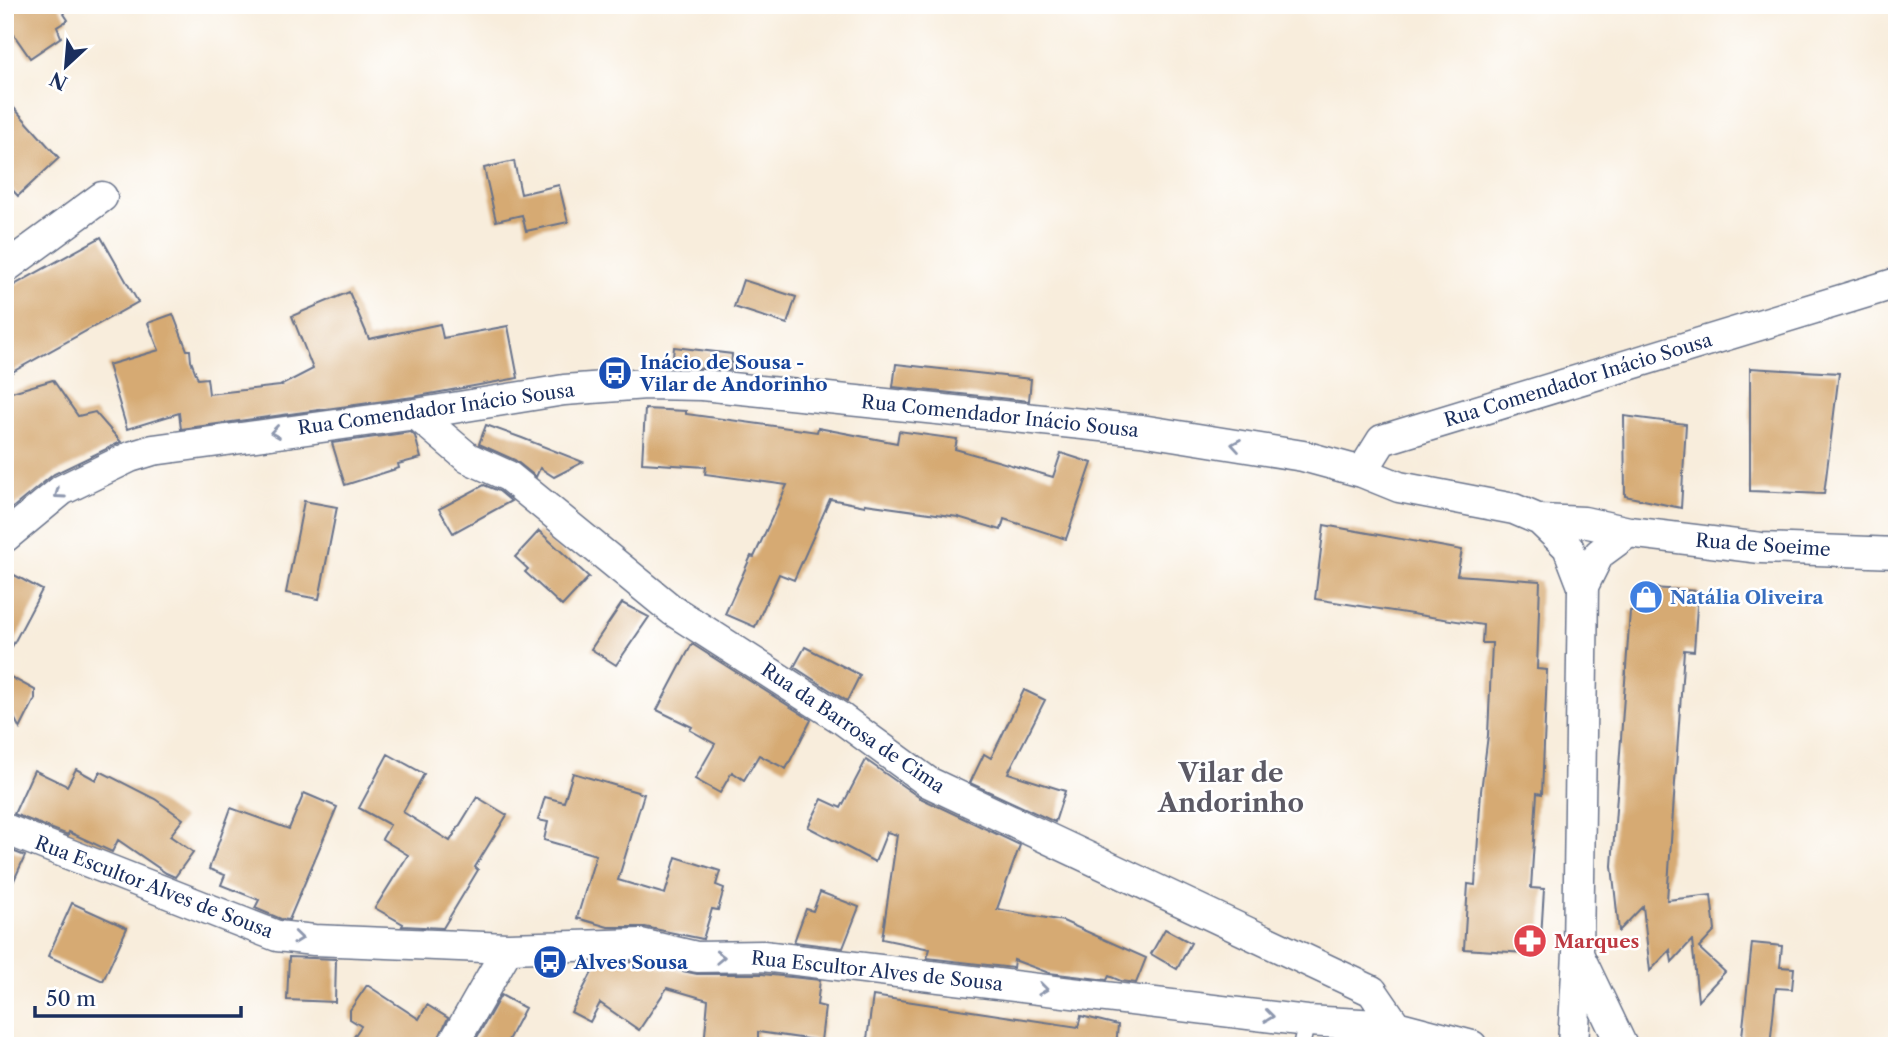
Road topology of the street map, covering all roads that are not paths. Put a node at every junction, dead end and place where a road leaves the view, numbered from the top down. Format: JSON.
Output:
{"nodes":[{"id":1,"x":102,"y":197,"type":"dead end"},
{"id":2,"x":5,"y":268,"type":"edge"},
{"id":3,"x":1897,"y":283,"type":"edge"},
{"id":4,"x":416,"y":414,"type":"junction"},
{"id":5,"x":1362,"y":472,"type":"junction"},
{"id":6,"x":1540,"y":520,"type":"junction"},
{"id":7,"x":1629,"y":532,"type":"junction"},
{"id":8,"x":6,"y":533,"type":"edge"},
{"id":9,"x":1897,"y":553,"type":"edge"},
{"id":10,"x":1583,"y":586,"type":"junction"},
{"id":11,"x":5,"y":830,"type":"edge"},
{"id":12,"x":508,"y":948,"type":"junction"},
{"id":13,"x":1578,"y":953,"type":"junction"},
{"id":14,"x":1396,"y":1026,"type":"junction"},
{"id":15,"x":1304,"y":1033,"type":"edge"},
{"id":16,"x":452,"y":1046,"type":"edge"},
{"id":17,"x":1472,"y":1046,"type":"edge"},
{"id":18,"x":1573,"y":1046,"type":"edge"},
{"id":19,"x":1622,"y":1046,"type":"edge"}],
"edges":[{"from":1,"to":2,"type":"street"},
{"from":3,"to":5,"type":"street","name":"Rua Comendador Inácio Sousa"},
{"from":5,"to":4,"type":"street","name":"Rua Comendador Inácio Sousa","one_way":true},
{"from":4,"to":8,"type":"street","name":"Rua Comendador Inácio Sousa","one_way":true},
{"from":4,"to":14,"type":"street","name":"Rua da Barrosa de Cima"},
{"from":5,"to":6,"type":"street","name":"Rua de Soeime"},
{"from":6,"to":7,"type":"street","name":"Rua de Soeime"},
{"from":6,"to":10,"type":"street","name":"Rua de Soeime"},
{"from":7,"to":9,"type":"street","name":"Rua de Soeime"},
{"from":7,"to":10,"type":"street"},
{"from":10,"to":13,"type":"street"},
{"from":11,"to":12,"type":"street","name":"Rua Escultor Alves de Sousa","one_way":true},
{"from":12,"to":15,"type":"street","name":"Rua Escultor Alves de Sousa","one_way":true},
{"from":12,"to":16,"type":"street"},
{"from":13,"to":18,"type":"street"},
{"from":13,"to":19,"type":"street"},
{"from":14,"to":15,"type":"street","name":"Rua Escultor Alves de Sousa"},
{"from":14,"to":17,"type":"street","name":"Rua Escultor Alves de Sousa"}]}
